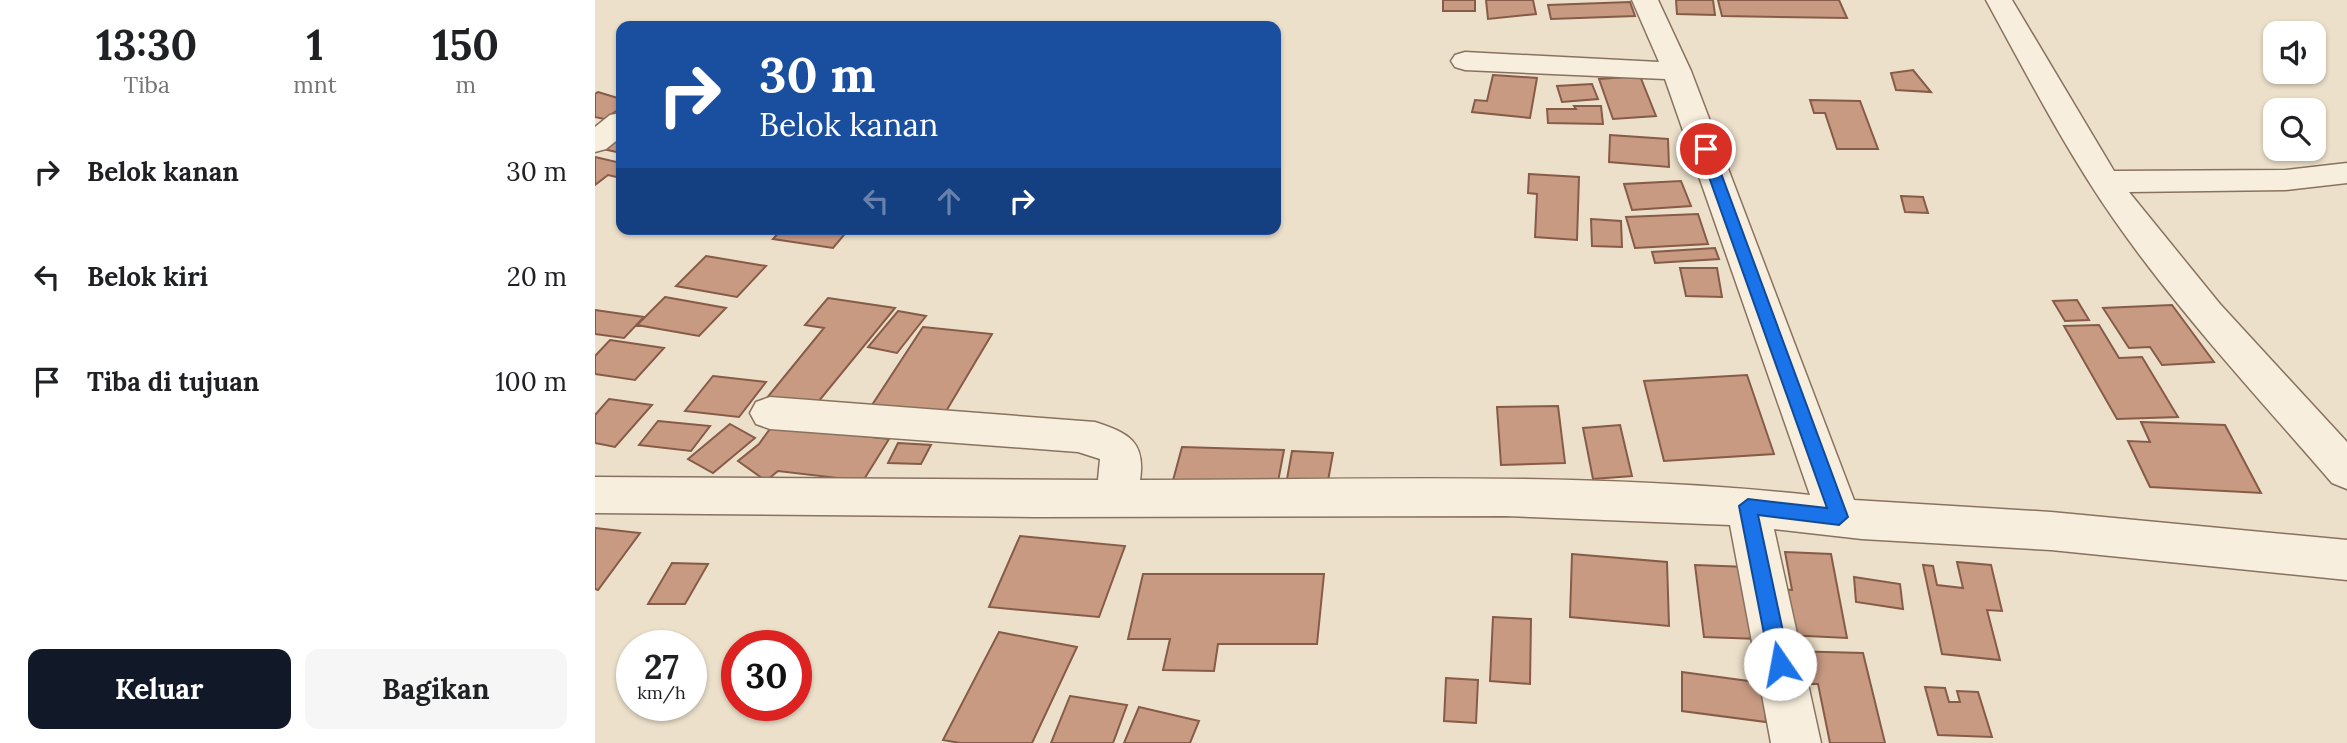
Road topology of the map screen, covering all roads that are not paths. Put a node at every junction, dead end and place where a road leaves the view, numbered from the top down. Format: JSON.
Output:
{"nodes":[{"id":1,"x":1645,"y":0,"type":"edge"},
{"id":2,"x":1999,"y":0,"type":"edge"},
{"id":3,"x":1465,"y":61,"type":"dead end"},
{"id":4,"x":1677,"y":71,"type":"junction"},
{"id":5,"x":616,"y":126,"type":"edge"},
{"id":6,"x":595,"y":142,"type":"edge"},
{"id":7,"x":2347,"y":173,"type":"edge"},
{"id":8,"x":2105,"y":182,"type":"junction"},
{"id":9,"x":770,"y":413,"type":"dead end"},
{"id":10,"x":2347,"y":471,"type":"edge"},
{"id":11,"x":595,"y":495,"type":"edge"},
{"id":12,"x":1115,"y":499,"type":"junction"},
{"id":13,"x":1748,"y":506,"type":"junction"},
{"id":14,"x":1839,"y":517,"type":"junction"},
{"id":15,"x":2347,"y":560,"type":"edge"},
{"id":16,"x":1796,"y":743,"type":"edge"}],
"edges":[{"from":1,"to":4,"type":"street"},
{"from":2,"to":8,"type":"street"},
{"from":3,"to":4,"type":"street"},
{"from":4,"to":14,"type":"street"},
{"from":5,"to":6,"type":"street"},
{"from":7,"to":8,"type":"street"},
{"from":8,"to":10,"type":"street"},
{"from":9,"to":12,"type":"street"},
{"from":11,"to":12,"type":"street"},
{"from":12,"to":13,"type":"street"},
{"from":13,"to":14,"type":"street"},
{"from":13,"to":16,"type":"street"},
{"from":14,"to":15,"type":"street"}]}
